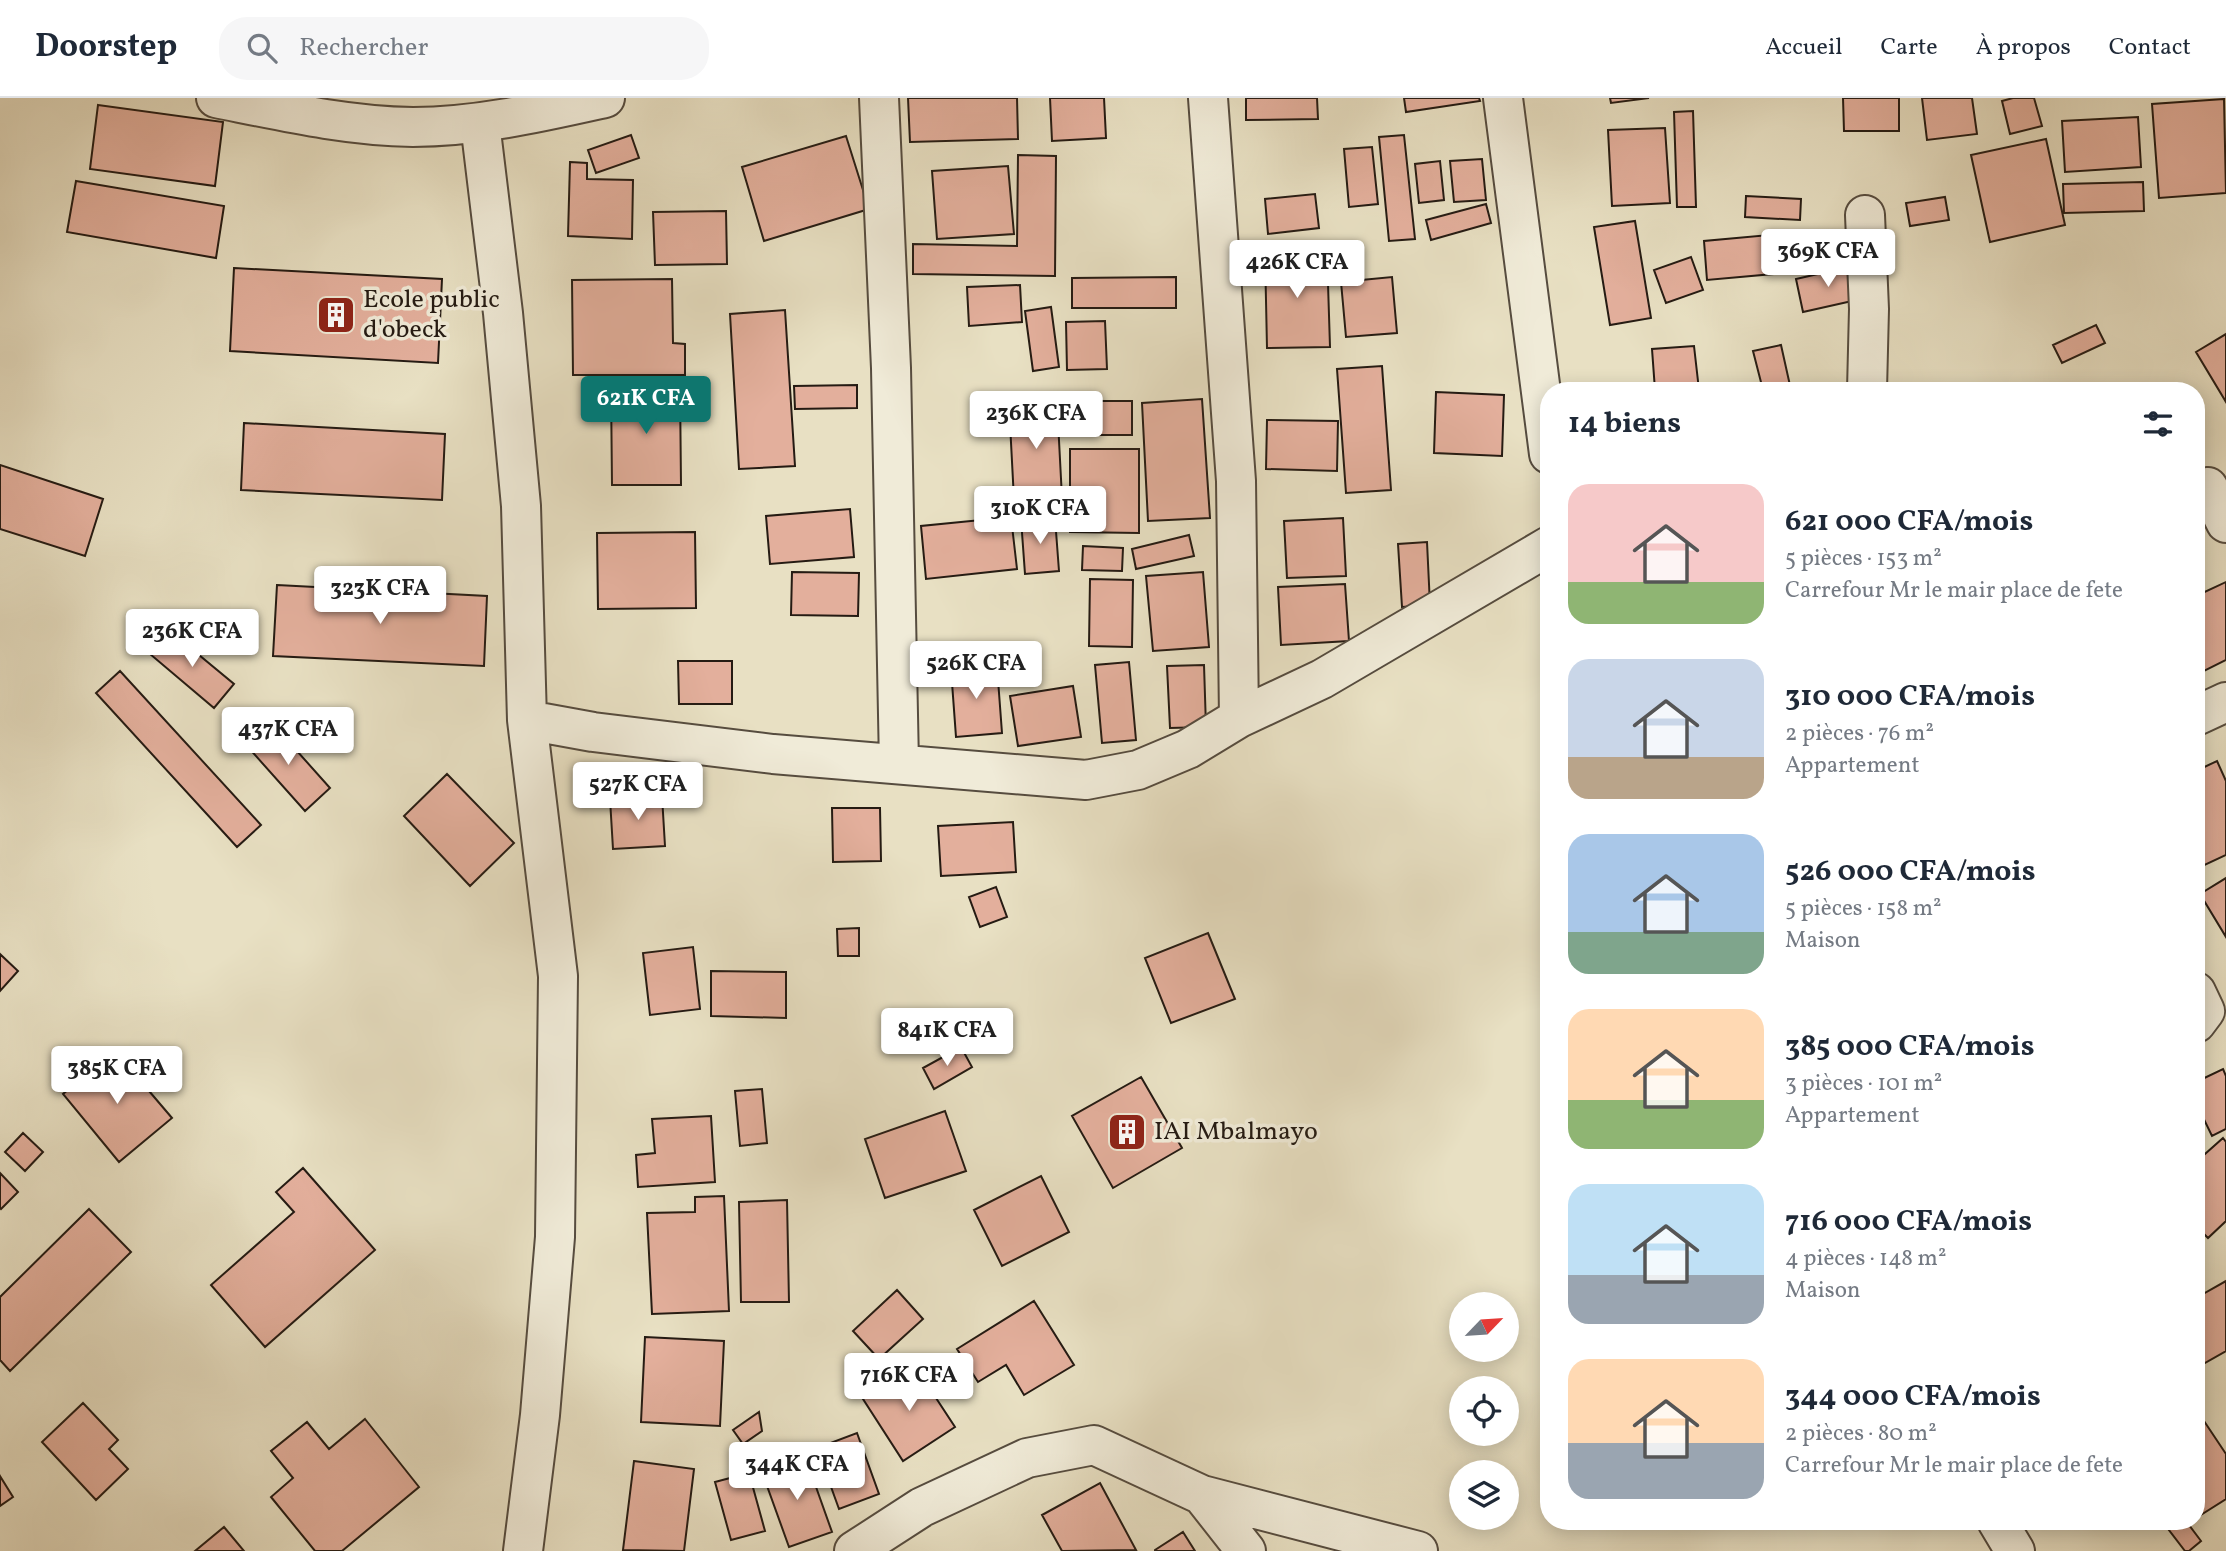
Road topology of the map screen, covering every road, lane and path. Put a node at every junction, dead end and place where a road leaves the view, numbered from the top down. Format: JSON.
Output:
{"nodes":[{"id":1,"x":216,"y":98,"type":"edge"},
{"id":2,"x":605,"y":98,"type":"edge"},
{"id":3,"x":879,"y":98,"type":"edge"},
{"id":4,"x":1208,"y":98,"type":"edge"},
{"id":5,"x":1503,"y":98,"type":"edge"},
{"id":6,"x":480,"y":122,"type":"junction"},
{"id":7,"x":1865,"y":215,"type":"dead end"},
{"id":8,"x":1867,"y":382,"type":"edge"},
{"id":9,"x":1540,"y":384,"type":"edge"},
{"id":10,"x":2208,"y":488,"type":"dead end"},
{"id":11,"x":2226,"y":523,"type":"edge"},
{"id":12,"x":1540,"y":551,"type":"edge"},
{"id":13,"x":2226,"y":702,"type":"edge"},
{"id":14,"x":2205,"y":712,"type":"edge"},
{"id":15,"x":1239,"y":718,"type":"junction"},
{"id":16,"x":527,"y":720,"type":"junction"},
{"id":17,"x":899,"y":764,"type":"junction"},
{"id":18,"x":1202,"y":1495,"type":"junction"},
{"id":19,"x":523,"y":1551,"type":"edge"},
{"id":20,"x":854,"y":1551,"type":"edge"},
{"id":21,"x":1246,"y":1551,"type":"edge"},
{"id":22,"x":1418,"y":1551,"type":"edge"}],
"edges":[{"from":1,"to":6,"type":"street"},
{"from":2,"to":6,"type":"street"},
{"from":3,"to":17,"type":"street"},
{"from":4,"to":15,"type":"street"},
{"from":5,"to":9,"type":"street"},
{"from":6,"to":16,"type":"street"},
{"from":7,"to":8,"type":"street"},
{"from":10,"to":11,"type":"street"},
{"from":12,"to":15,"type":"street"},
{"from":13,"to":14,"type":"street"},
{"from":15,"to":17,"type":"street"},
{"from":16,"to":17,"type":"street"},
{"from":16,"to":19,"type":"street"},
{"from":18,"to":20,"type":"street"},
{"from":18,"to":21,"type":"street"},
{"from":18,"to":22,"type":"street"}]}
